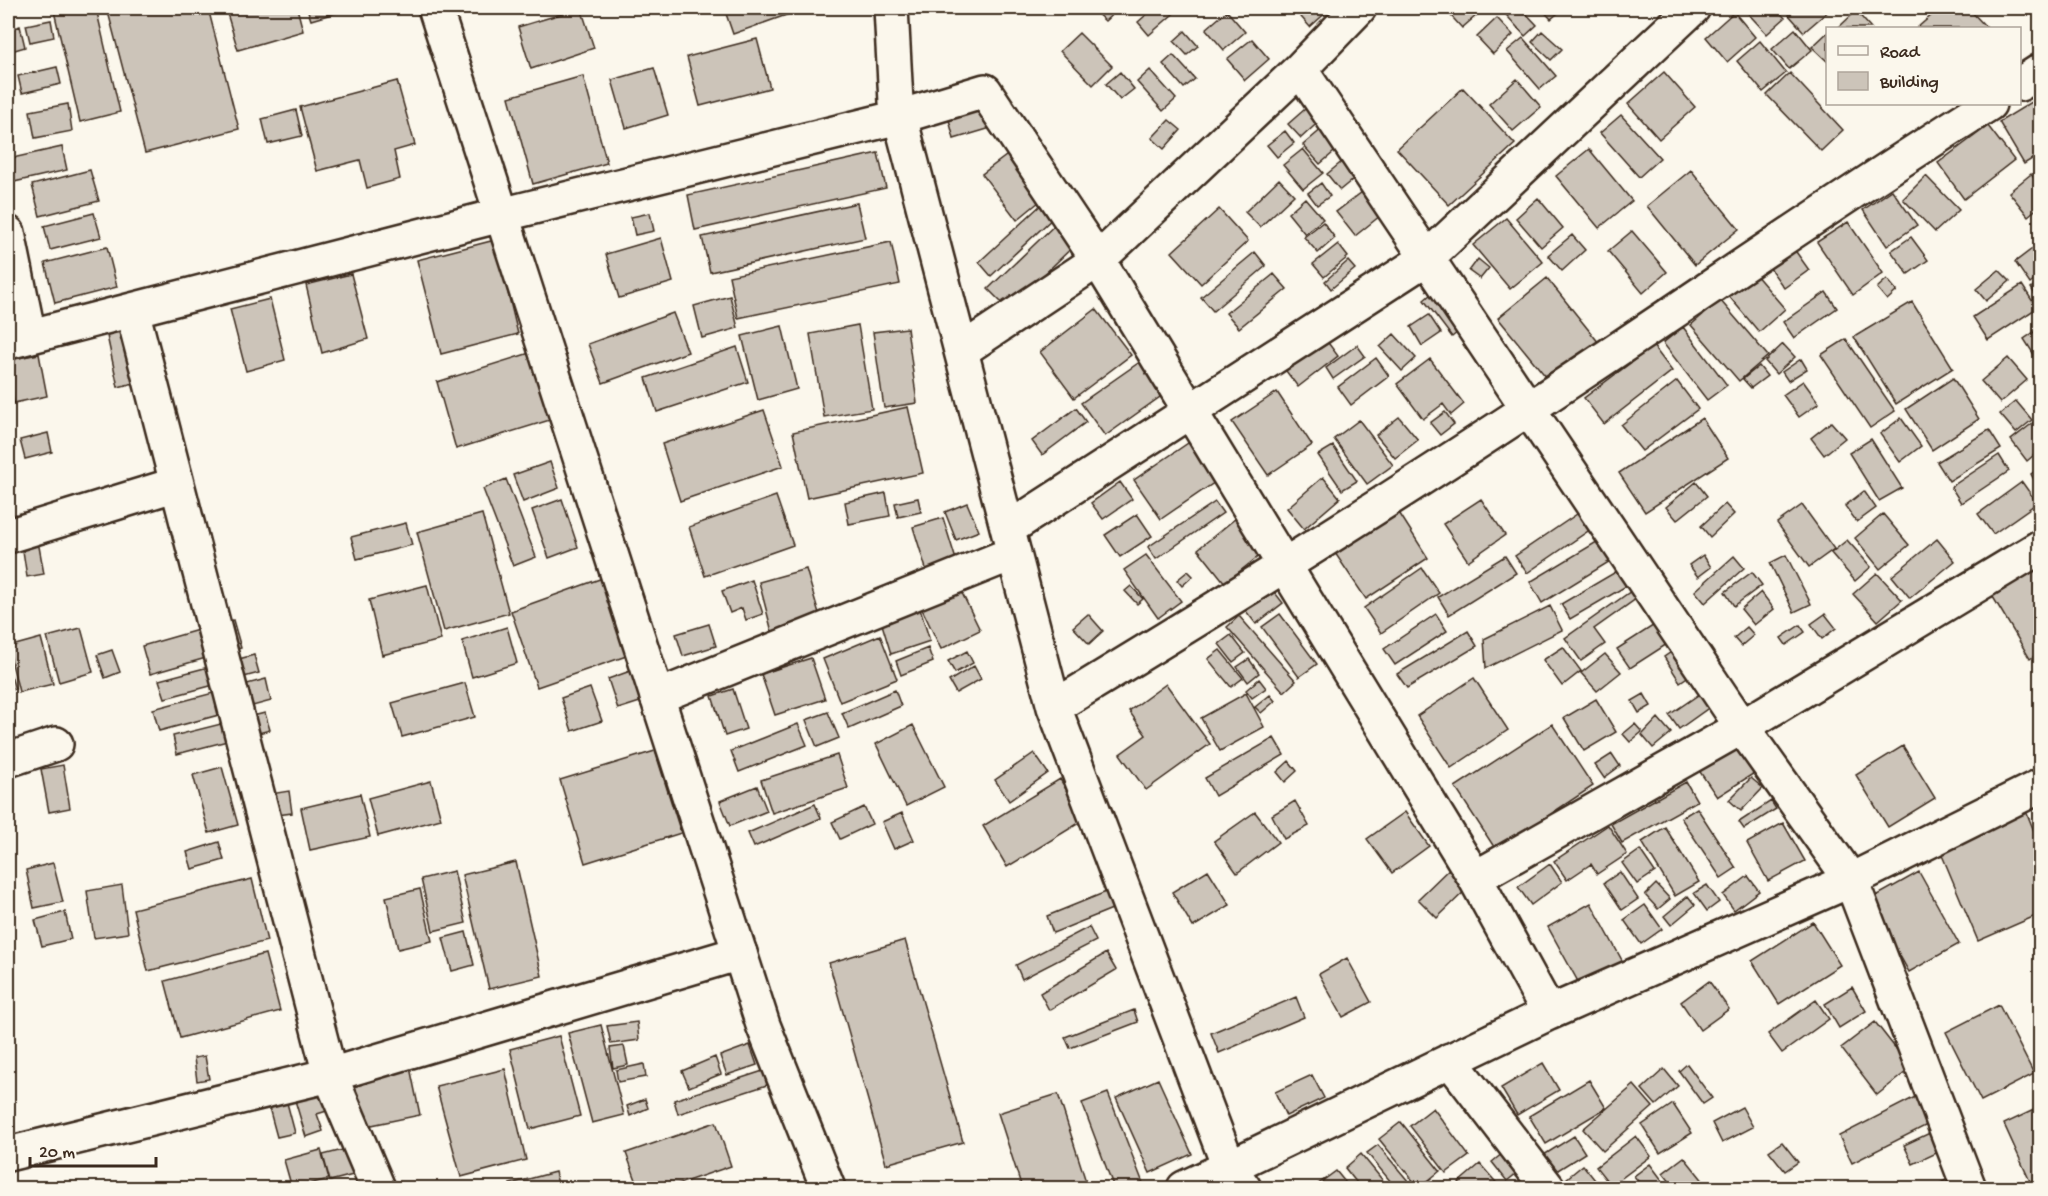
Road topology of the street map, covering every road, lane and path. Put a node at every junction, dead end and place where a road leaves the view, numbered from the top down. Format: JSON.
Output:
{"nodes":[{"id":1,"x":435,"y":8,"type":"edge"},
{"id":2,"x":891,"y":8,"type":"edge"},
{"id":3,"x":1359,"y":8,"type":"edge"},
{"id":4,"x":1694,"y":8,"type":"edge"},
{"id":5,"x":1299,"y":69,"type":"junction"},
{"id":6,"x":2040,"y":71,"type":"edge"},
{"id":7,"x":2021,"y":83,"type":"edge"},
{"id":8,"x":1987,"y":105,"type":"edge"},
{"id":9,"x":899,"y":117,"type":"junction"},
{"id":10,"x":501,"y":214,"type":"junction"},
{"id":11,"x":8,"y":233,"type":"edge"},
{"id":12,"x":1427,"y":258,"type":"junction"},
{"id":13,"x":1098,"y":260,"type":"junction"},
{"id":14,"x":132,"y":310,"type":"junction"},
{"id":15,"x":18,"y":339,"type":"edge"},
{"id":16,"x":961,"y":351,"type":"junction"},
{"id":17,"x":1529,"y":408,"type":"junction"},
{"id":18,"x":1189,"y":411,"type":"junction"},
{"id":19,"x":177,"y":484,"type":"junction"},
{"id":20,"x":8,"y":536,"type":"edge"},
{"id":21,"x":1011,"y":541,"type":"junction"},
{"id":22,"x":2040,"y":547,"type":"edge"},
{"id":23,"x":1284,"y":567,"type":"junction"},
{"id":24,"x":657,"y":697,"type":"junction"},
{"id":25,"x":1054,"y":707,"type":"junction"},
{"id":26,"x":1742,"y":727,"type":"junction"},
{"id":27,"x":56,"y":744,"type":"dead end"},
{"id":28,"x":8,"y":760,"type":"edge"},
{"id":29,"x":2040,"y":786,"type":"edge"},
{"id":30,"x":1475,"y":878,"type":"junction"},
{"id":31,"x":1851,"y":880,"type":"junction"},
{"id":32,"x":740,"y":953,"type":"junction"},
{"id":33,"x":1549,"y":1013,"type":"junction"},
{"id":34,"x":1450,"y":1060,"type":"junction"},
{"id":35,"x":330,"y":1075,"type":"junction"},
{"id":36,"x":8,"y":1154,"type":"edge"},
{"id":37,"x":1237,"y":1178,"type":"edge"},
{"id":38,"x":378,"y":1188,"type":"edge"},
{"id":39,"x":828,"y":1188,"type":"edge"},
{"id":40,"x":1184,"y":1188,"type":"edge"},
{"id":41,"x":1548,"y":1188,"type":"edge"},
{"id":42,"x":1969,"y":1188,"type":"edge"}],
"edges":[{"from":1,"to":10,"type":"street"},
{"from":2,"to":9,"type":"street"},
{"from":3,"to":5,"type":"street"},
{"from":4,"to":12,"type":"street"},
{"from":5,"to":12,"type":"street"},
{"from":5,"to":13,"type":"street"},
{"from":6,"to":7,"type":"street"},
{"from":8,"to":17,"type":"street"},
{"from":9,"to":10,"type":"street"},
{"from":9,"to":13,"type":"street"},
{"from":9,"to":16,"type":"street"},
{"from":10,"to":14,"type":"street"},
{"from":10,"to":24,"type":"street"},
{"from":11,"to":15,"type":"street"},
{"from":12,"to":17,"type":"street"},
{"from":12,"to":18,"type":"street"},
{"from":13,"to":16,"type":"street"},
{"from":13,"to":18,"type":"street"},
{"from":14,"to":15,"type":"street"},
{"from":14,"to":19,"type":"street"},
{"from":16,"to":21,"type":"street"},
{"from":17,"to":23,"type":"street"},
{"from":17,"to":26,"type":"street"},
{"from":18,"to":21,"type":"street"},
{"from":18,"to":23,"type":"street"},
{"from":19,"to":20,"type":"street"},
{"from":19,"to":35,"type":"street"},
{"from":21,"to":24,"type":"street"},
{"from":21,"to":25,"type":"street"},
{"from":22,"to":26,"type":"street"},
{"from":23,"to":25,"type":"street"},
{"from":23,"to":30,"type":"street"},
{"from":24,"to":32,"type":"street"},
{"from":25,"to":37,"type":"street"},
{"from":26,"to":30,"type":"street"},
{"from":26,"to":31,"type":"street"},
{"from":27,"to":28,"type":"street"},
{"from":29,"to":31,"type":"street"},
{"from":30,"to":33,"type":"street"},
{"from":31,"to":33,"type":"street"},
{"from":31,"to":42,"type":"street"},
{"from":32,"to":35,"type":"street"},
{"from":32,"to":39,"type":"street"},
{"from":33,"to":34,"type":"street"},
{"from":34,"to":37,"type":"street"},
{"from":34,"to":41,"type":"street"},
{"from":35,"to":36,"type":"street"},
{"from":35,"to":38,"type":"street"},
{"from":37,"to":40,"type":"street"}]}
